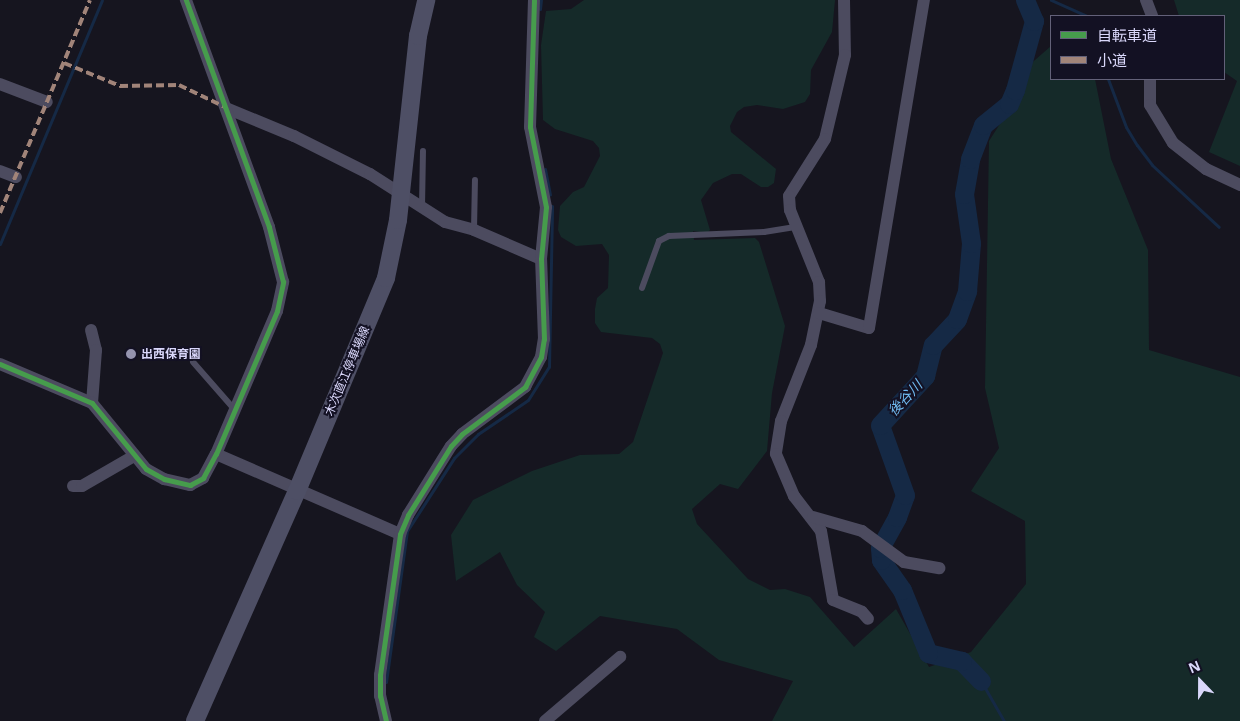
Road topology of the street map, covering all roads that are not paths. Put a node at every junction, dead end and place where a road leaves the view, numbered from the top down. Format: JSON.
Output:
{"nodes":[{"id":1,"x":186,"y":0,"type":"edge"},
{"id":2,"x":426,"y":0,"type":"edge"},
{"id":3,"x":534,"y":0,"type":"edge"},
{"id":4,"x":844,"y":0,"type":"edge"},
{"id":5,"x":924,"y":0,"type":"edge"},
{"id":6,"x":1146,"y":0,"type":"edge"},
{"id":7,"x":1152,"y":15,"type":"edge"},
{"id":8,"x":1150,"y":80,"type":"edge"},
{"id":9,"x":0,"y":84,"type":"edge"},
{"id":10,"x":47,"y":102,"type":"dead end"},
{"id":11,"x":226,"y":108,"type":"junction"},
{"id":12,"x":423,"y":151,"type":"dead end"},
{"id":13,"x":0,"y":171,"type":"edge"},
{"id":14,"x":16,"y":177,"type":"dead end"},
{"id":15,"x":475,"y":180,"type":"dead end"},
{"id":16,"x":1240,"y":185,"type":"edge"},
{"id":17,"x":401,"y":197,"type":"junction"},
{"id":18,"x":422,"y":208,"type":"junction"},
{"id":19,"x":797,"y":227,"type":"junction"},
{"id":20,"x":474,"y":230,"type":"junction"},
{"id":21,"x":541,"y":259,"type":"junction"},
{"id":22,"x":642,"y":288,"type":"dead end"},
{"id":23,"x":818,"y":313,"type":"junction"},
{"id":24,"x":91,"y":330,"type":"dead end"},
{"id":25,"x":193,"y":362,"type":"dead end"},
{"id":26,"x":0,"y":364,"type":"edge"},
{"id":27,"x":92,"y":403,"type":"junction"},
{"id":28,"x":235,"y":410,"type":"junction"},
{"id":29,"x":216,"y":454,"type":"junction"},
{"id":30,"x":134,"y":456,"type":"junction"},
{"id":31,"x":73,"y":486,"type":"dead end"},
{"id":32,"x":297,"y":491,"type":"junction"},
{"id":33,"x":813,"y":517,"type":"junction"},
{"id":34,"x":400,"y":534,"type":"junction"},
{"id":35,"x":939,"y":568,"type":"dead end"},
{"id":36,"x":868,"y":619,"type":"dead end"},
{"id":37,"x":620,"y":657,"type":"dead end"},
{"id":38,"x":195,"y":721,"type":"edge"},
{"id":39,"x":386,"y":721,"type":"edge"},
{"id":40,"x":545,"y":721,"type":"edge"}],
"edges":[{"from":1,"to":11,"type":"street"},
{"from":2,"to":17,"type":"main road","name":"木次直江停車場線"},
{"from":3,"to":21,"type":"street"},
{"from":4,"to":19,"type":"street"},
{"from":5,"to":23,"type":"street"},
{"from":6,"to":7,"type":"street"},
{"from":8,"to":16,"type":"street"},
{"from":9,"to":10,"type":"street"},
{"from":11,"to":17,"type":"street"},
{"from":11,"to":28,"type":"street"},
{"from":12,"to":18,"type":"lane"},
{"from":13,"to":14,"type":"street"},
{"from":15,"to":20,"type":"lane"},
{"from":17,"to":18,"type":"street"},
{"from":17,"to":32,"type":"main road","name":"木次直江停車場線"},
{"from":18,"to":20,"type":"street"},
{"from":19,"to":22,"type":"lane"},
{"from":19,"to":23,"type":"street"},
{"from":20,"to":21,"type":"street"},
{"from":21,"to":34,"type":"street"},
{"from":23,"to":33,"type":"street"},
{"from":24,"to":27,"type":"street"},
{"from":25,"to":28,"type":"lane"},
{"from":26,"to":27,"type":"street"},
{"from":27,"to":30,"type":"street"},
{"from":28,"to":29,"type":"street"},
{"from":29,"to":30,"type":"street"},
{"from":29,"to":32,"type":"street"},
{"from":30,"to":31,"type":"street"},
{"from":32,"to":34,"type":"street"},
{"from":32,"to":38,"type":"main road","name":"木次直江停車場線"},
{"from":33,"to":35,"type":"street"},
{"from":33,"to":36,"type":"street"},
{"from":34,"to":39,"type":"street"},
{"from":37,"to":40,"type":"street"}]}
